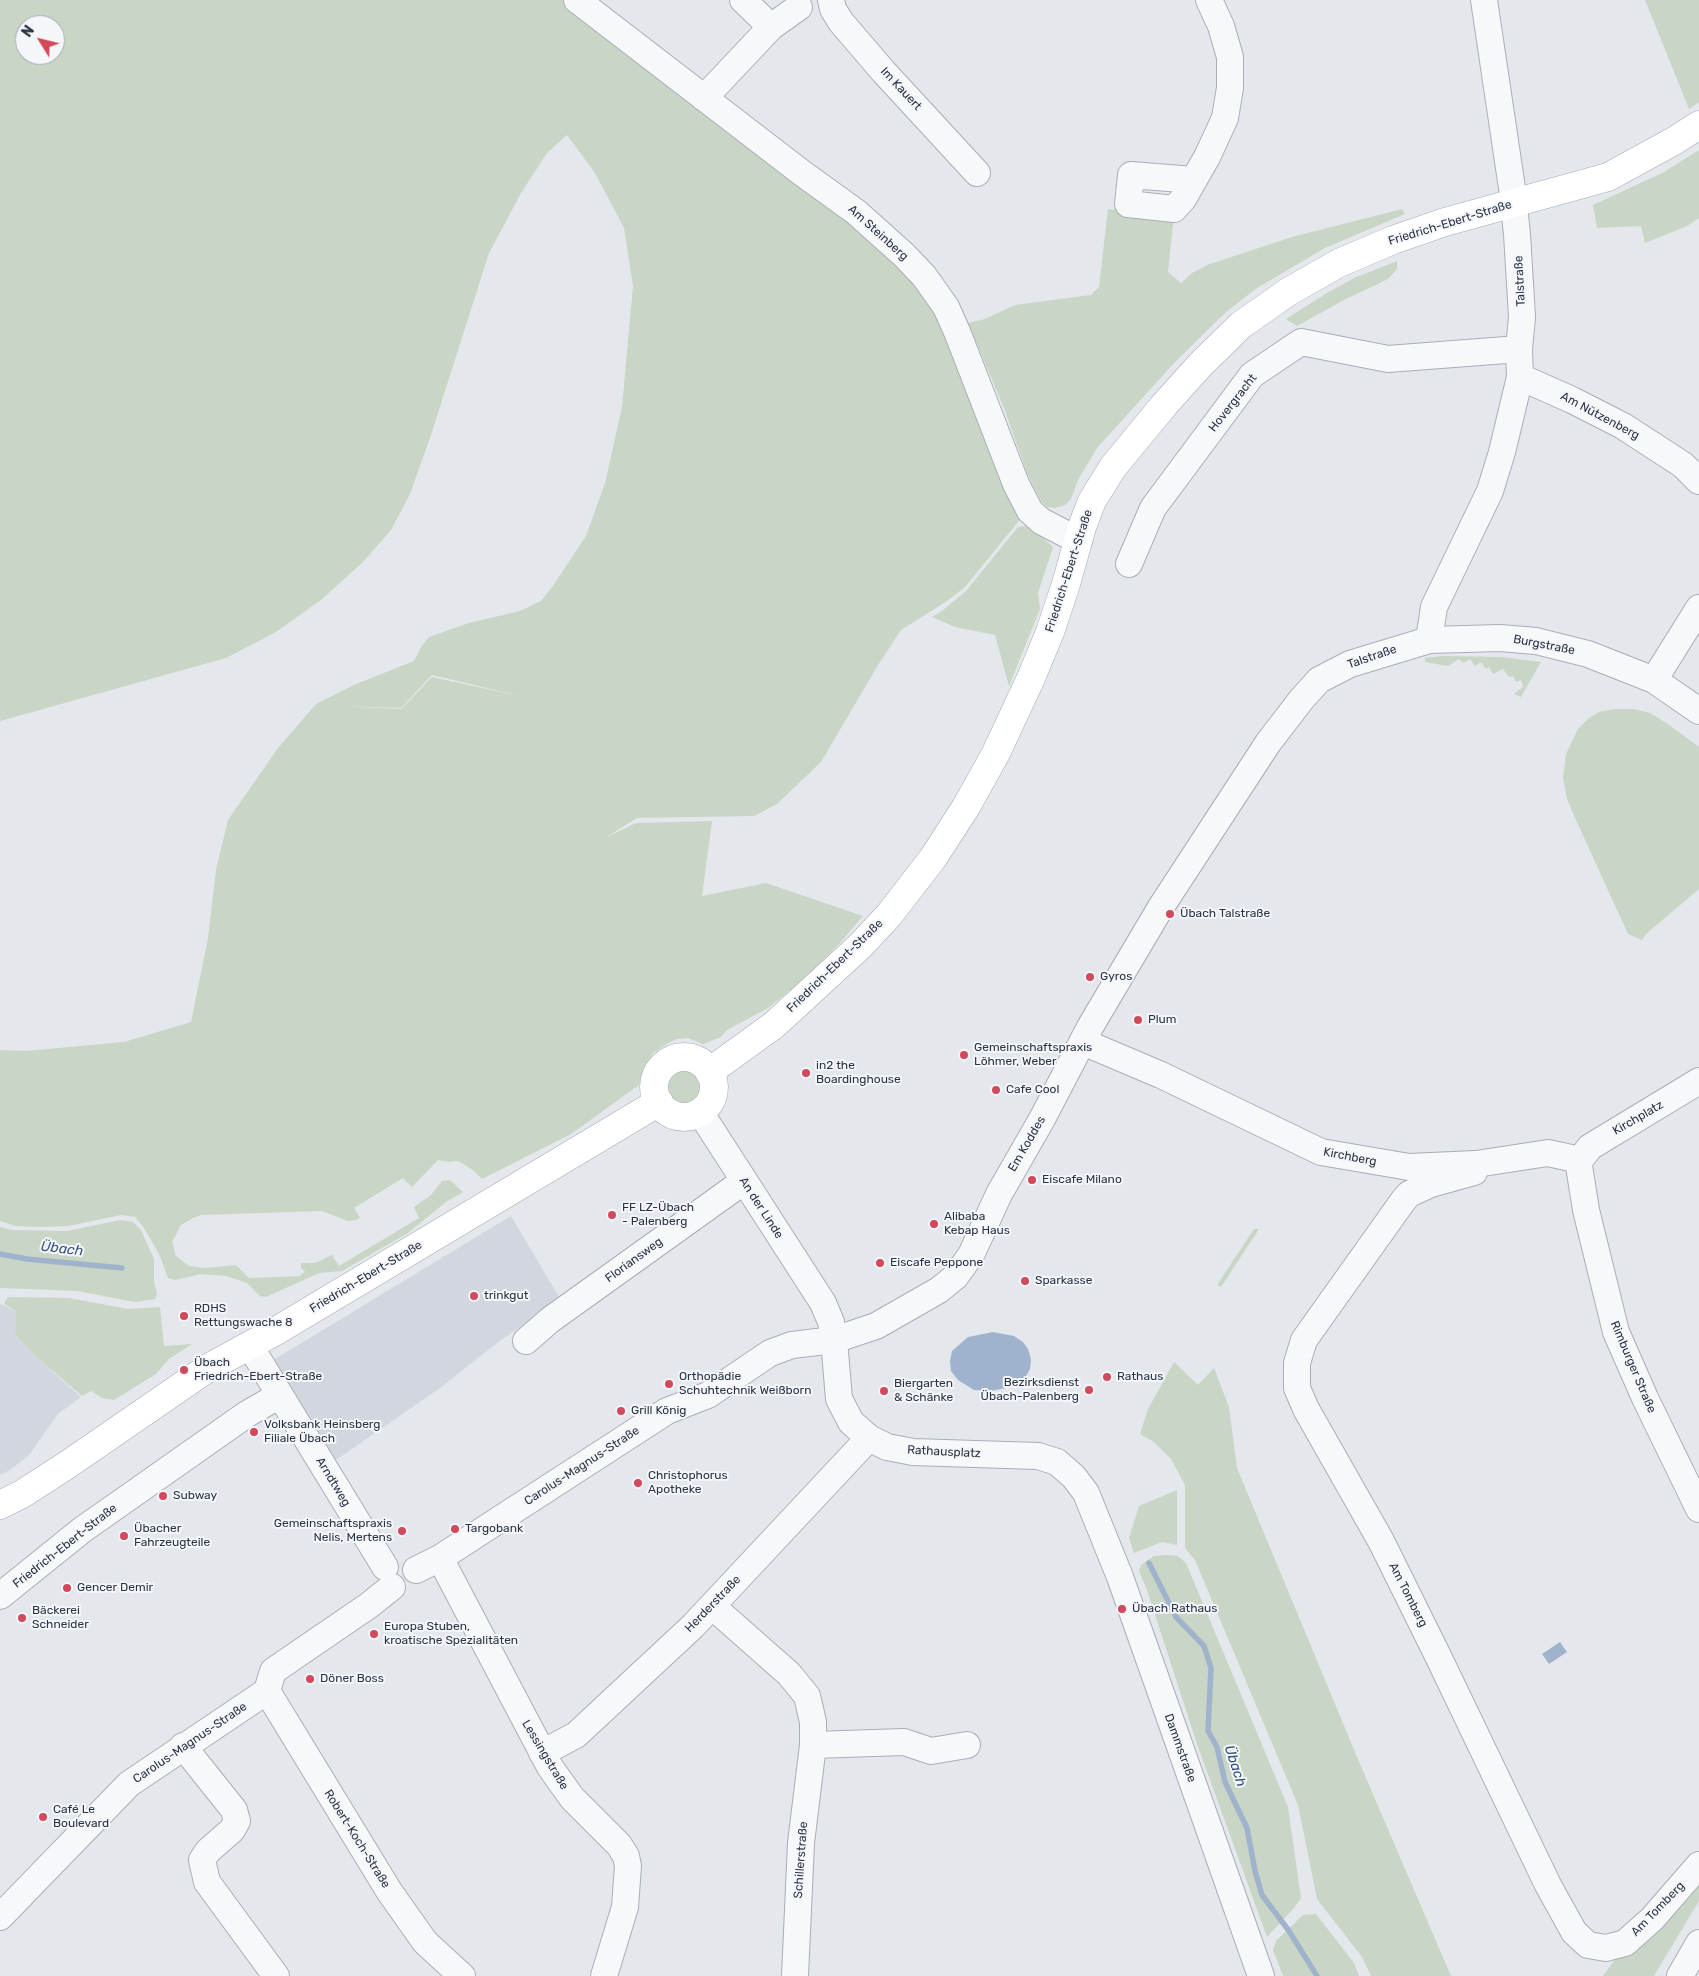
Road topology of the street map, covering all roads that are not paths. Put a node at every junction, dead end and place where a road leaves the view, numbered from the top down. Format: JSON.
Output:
{"nodes":[{"id":1,"x":577,"y":0,"type":"edge"},
{"id":2,"x":743,"y":0,"type":"edge"},
{"id":3,"x":831,"y":0,"type":"edge"},
{"id":4,"x":1209,"y":0,"type":"edge"},
{"id":5,"x":1484,"y":0,"type":"edge"},
{"id":6,"x":799,"y":7,"type":"dead end"},
{"id":7,"x":771,"y":27,"type":"junction"},
{"id":8,"x":704,"y":98,"type":"junction"},
{"id":9,"x":1699,"y":125,"type":"edge"},
{"id":10,"x":977,"y":174,"type":"dead end"},
{"id":11,"x":1194,"y":180,"type":"dead end"},
{"id":12,"x":1515,"y":214,"type":"junction"},
{"id":13,"x":1519,"y":349,"type":"junction"},
{"id":14,"x":1520,"y":377,"type":"junction"},
{"id":15,"x":1699,"y":481,"type":"edge"},
{"id":16,"x":1079,"y":541,"type":"junction"},
{"id":17,"x":1129,"y":564,"type":"dead end"},
{"id":18,"x":1699,"y":608,"type":"edge"},
{"id":19,"x":1429,"y":640,"type":"junction"},
{"id":20,"x":1654,"y":680,"type":"junction"},
{"id":21,"x":1699,"y":711,"type":"edge"},
{"id":22,"x":1083,"y":1042,"type":"junction"},
{"id":23,"x":710,"y":1072,"type":"junction"},
{"id":24,"x":1699,"y":1081,"type":"edge"},
{"id":25,"x":659,"y":1102,"type":"junction"},
{"id":26,"x":700,"y":1112,"type":"junction"},
{"id":27,"x":1580,"y":1160,"type":"junction"},
{"id":28,"x":1476,"y":1164,"type":"junction"},
{"id":29,"x":744,"y":1181,"type":"junction"},
{"id":30,"x":823,"y":1303,"type":"joint"},
{"id":31,"x":834,"y":1340,"type":"junction"},
{"id":32,"x":526,"y":1341,"type":"dead end"},
{"id":33,"x":250,"y":1346,"type":"junction"},
{"id":34,"x":280,"y":1395,"type":"junction"},
{"id":35,"x":870,"y":1438,"type":"junction"},
{"id":36,"x":0,"y":1504,"type":"edge"},
{"id":37,"x":1699,"y":1509,"type":"edge"},
{"id":38,"x":1098,"y":1521,"type":"joint"},
{"id":39,"x":440,"y":1558,"type":"junction"},
{"id":40,"x":388,"y":1577,"type":"junction"},
{"id":41,"x":0,"y":1596,"type":"edge"},
{"id":42,"x":712,"y":1606,"type":"junction"},
{"id":43,"x":267,"y":1691,"type":"junction"},
{"id":44,"x":813,"y":1744,"type":"junction"},
{"id":45,"x":967,"y":1745,"type":"dead end"},
{"id":46,"x":184,"y":1746,"type":"junction"},
{"id":47,"x":542,"y":1753,"type":"junction"},
{"id":48,"x":1699,"y":1865,"type":"edge"},
{"id":49,"x":0,"y":1917,"type":"edge"},
{"id":50,"x":1699,"y":1943,"type":"edge"},
{"id":51,"x":276,"y":1976,"type":"edge"},
{"id":52,"x":462,"y":1976,"type":"edge"},
{"id":53,"x":604,"y":1976,"type":"edge"},
{"id":54,"x":795,"y":1976,"type":"edge"},
{"id":55,"x":1261,"y":1976,"type":"edge"},
{"id":56,"x":1680,"y":1976,"type":"edge"}],
"edges":[{"from":1,"to":8,"type":"street","name":"Am Steinberg"},
{"from":2,"to":7,"type":"street"},
{"from":3,"to":10,"type":"street","name":"Im Kauert"},
{"from":4,"to":11,"type":"street"},
{"from":5,"to":12,"type":"street","name":"Talstraße"},
{"from":6,"to":7,"type":"street"},
{"from":7,"to":8,"type":"street"},
{"from":8,"to":16,"type":"street","name":"Am Steinberg"},
{"from":9,"to":12,"type":"main road","name":"Friedrich-Ebert-Straße"},
{"from":12,"to":13,"type":"street","name":"Talstraße"},
{"from":12,"to":16,"type":"main road","name":"Friedrich-Ebert-Straße"},
{"from":13,"to":14,"type":"street","name":"Talstraße"},
{"from":13,"to":17,"type":"street","name":"Hovergracht"},
{"from":14,"to":15,"type":"street","name":"Am Nützenberg"},
{"from":14,"to":19,"type":"street","name":"Talstraße"},
{"from":16,"to":23,"type":"main road","name":"Friedrich-Ebert-Straße"},
{"from":18,"to":20,"type":"street"},
{"from":19,"to":20,"type":"street","name":"Burgstraße"},
{"from":19,"to":22,"type":"street","name":"Talstraße"},
{"from":20,"to":21,"type":"street","name":"Burgstraße"},
{"from":22,"to":28,"type":"street","name":"Kirchberg"},
{"from":22,"to":31,"type":"street","name":"Em Koddes"},
{"from":23,"to":25,"type":"main road"},
{"from":23,"to":26,"type":"main road"},
{"from":24,"to":27,"type":"street","name":"Kirchplatz"},
{"from":25,"to":26,"type":"main road"},
{"from":25,"to":33,"type":"main road","name":"Friedrich-Ebert-Straße"},
{"from":26,"to":29,"type":"street","name":"An der Linde"},
{"from":27,"to":28,"type":"street","name":"Kirchberg"},
{"from":27,"to":37,"type":"street","name":"Rimburger Straße"},
{"from":28,"to":48,"type":"street","name":"Am Tomberg"},
{"from":29,"to":30,"type":"street","name":"An der Linde"},
{"from":29,"to":32,"type":"street","name":"Floriansweg"},
{"from":30,"to":31,"type":"street","name":"Rathausplatz"},
{"from":31,"to":35,"type":"street","name":"Rathausplatz"},
{"from":31,"to":39,"type":"street","name":"Carolus-Magnus-Straße"},
{"from":33,"to":34,"type":"street","name":"Arndtweg"},
{"from":33,"to":36,"type":"main road","name":"Friedrich-Ebert-Straße"},
{"from":34,"to":40,"type":"street","name":"Arndtweg"},
{"from":34,"to":41,"type":"street","name":"Friedrich-Ebert-Straße"},
{"from":35,"to":38,"type":"street","name":"Rathausplatz"},
{"from":35,"to":42,"type":"street","name":"Herderstraße"},
{"from":38,"to":55,"type":"street","name":"Dammstraße"},
{"from":39,"to":40,"type":"street","name":"Carolus-Magnus-Straße"},
{"from":39,"to":47,"type":"street","name":"Lessingstraße"},
{"from":40,"to":43,"type":"street","name":"Carolus-Magnus-Straße"},
{"from":42,"to":44,"type":"street","name":"Schillerstraße"},
{"from":42,"to":47,"type":"street","name":"Herderstraße"},
{"from":43,"to":46,"type":"street","name":"Carolus-Magnus-Straße"},
{"from":43,"to":52,"type":"street","name":"Robert-Koch-Straße"},
{"from":44,"to":45,"type":"street"},
{"from":44,"to":54,"type":"street","name":"Schillerstraße"},
{"from":46,"to":49,"type":"street","name":"Carolus-Magnus-Straße"},
{"from":46,"to":51,"type":"street"},
{"from":47,"to":53,"type":"street","name":"Lessingstraße"},
{"from":50,"to":56,"type":"street"}]}
